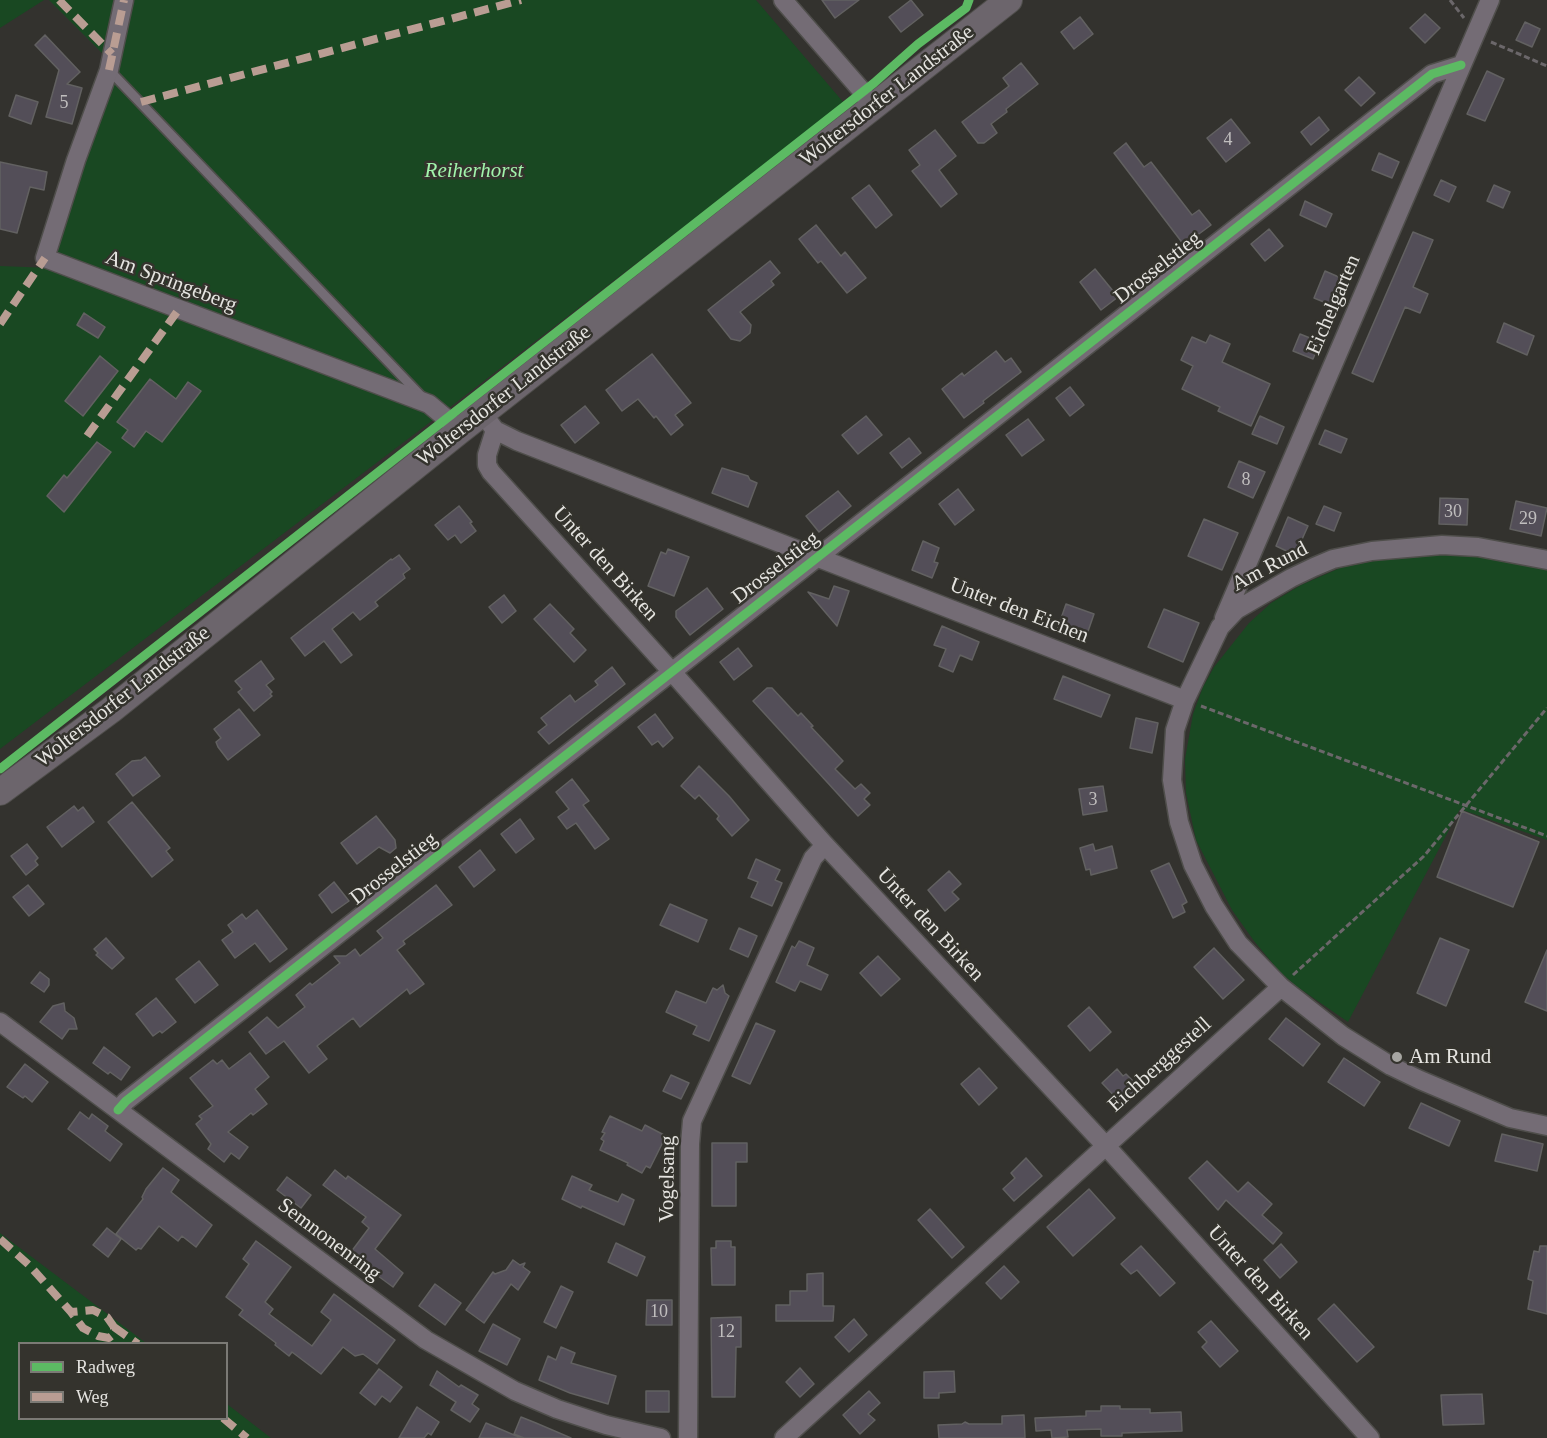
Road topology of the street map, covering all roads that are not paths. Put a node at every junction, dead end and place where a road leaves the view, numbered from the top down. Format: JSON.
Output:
{"nodes":[{"id":1,"x":124,"y":0,"type":"edge"},
{"id":2,"x":783,"y":0,"type":"edge"},
{"id":3,"x":1490,"y":0,"type":"edge"},
{"id":4,"x":1006,"y":1,"type":"edge"},
{"id":5,"x":1461,"y":65,"type":"junction"},
{"id":6,"x":109,"y":70,"type":"junction"},
{"id":7,"x":871,"y":108,"type":"junction"},
{"id":8,"x":429,"y":404,"type":"junction"},
{"id":9,"x":489,"y":422,"type":"junction"},
{"id":10,"x":458,"y":432,"type":"junction"},
{"id":11,"x":818,"y":558,"type":"junction"},
{"id":12,"x":1547,"y":560,"type":"edge"},
{"id":13,"x":1220,"y":627,"type":"junction"},
{"id":14,"x":673,"y":673,"type":"junction"},
{"id":15,"x":1185,"y":700,"type":"junction"},
{"id":16,"x":0,"y":792,"type":"edge"},
{"id":17,"x":825,"y":844,"type":"junction"},
{"id":18,"x":1281,"y":987,"type":"junction"},
{"id":19,"x":0,"y":1022,"type":"edge"},
{"id":20,"x":118,"y":1110,"type":"junction"},
{"id":21,"x":1547,"y":1126,"type":"edge"},
{"id":22,"x":1105,"y":1145,"type":"junction"},
{"id":23,"x":661,"y":1438,"type":"edge"},
{"id":24,"x":688,"y":1438,"type":"edge"},
{"id":25,"x":784,"y":1438,"type":"edge"},
{"id":26,"x":1370,"y":1438,"type":"edge"}],
"edges":[{"from":1,"to":6,"type":"street"},
{"from":2,"to":7,"type":"street"},
{"from":3,"to":5,"type":"street","name":"Eichelgarten"},
{"from":4,"to":7,"type":"main road","name":"Woltersdorfer Landstraße"},
{"from":5,"to":11,"type":"street","name":"Drosselstieg"},
{"from":5,"to":13,"type":"street","name":"Eichelgarten"},
{"from":6,"to":8,"type":"lane"},
{"from":6,"to":8,"type":"street","name":"Am Springeberg"},
{"from":7,"to":9,"type":"main road","name":"Woltersdorfer Landstraße"},
{"from":8,"to":10,"type":"street","name":"Am Springeberg"},
{"from":9,"to":10,"type":"main road","name":"Woltersdorfer Landstraße"},
{"from":9,"to":11,"type":"street","name":"Unter den Eichen"},
{"from":9,"to":14,"type":"street","name":"Unter den Birken"},
{"from":10,"to":16,"type":"main road","name":"Woltersdorfer Landstraße"},
{"from":11,"to":14,"type":"street","name":"Drosselstieg"},
{"from":11,"to":15,"type":"street","name":"Unter den Eichen"},
{"from":12,"to":13,"type":"street","name":"Am Rund"},
{"from":13,"to":15,"type":"street","name":"Am Rund"},
{"from":14,"to":17,"type":"street","name":"Unter den Birken"},
{"from":14,"to":20,"type":"street","name":"Drosselstieg"},
{"from":15,"to":18,"type":"street","name":"Am Rund"},
{"from":17,"to":22,"type":"street","name":"Unter den Birken"},
{"from":17,"to":24,"type":"street","name":"Vogelsang"},
{"from":18,"to":21,"type":"street","name":"Am Rund"},
{"from":18,"to":22,"type":"street","name":"Eichberggestell"},
{"from":19,"to":20,"type":"street","name":"Semnonenring"},
{"from":20,"to":23,"type":"street","name":"Semnonenring"},
{"from":22,"to":25,"type":"street","name":"Eichberggestell"},
{"from":22,"to":26,"type":"street","name":"Unter den Birken"}]}
